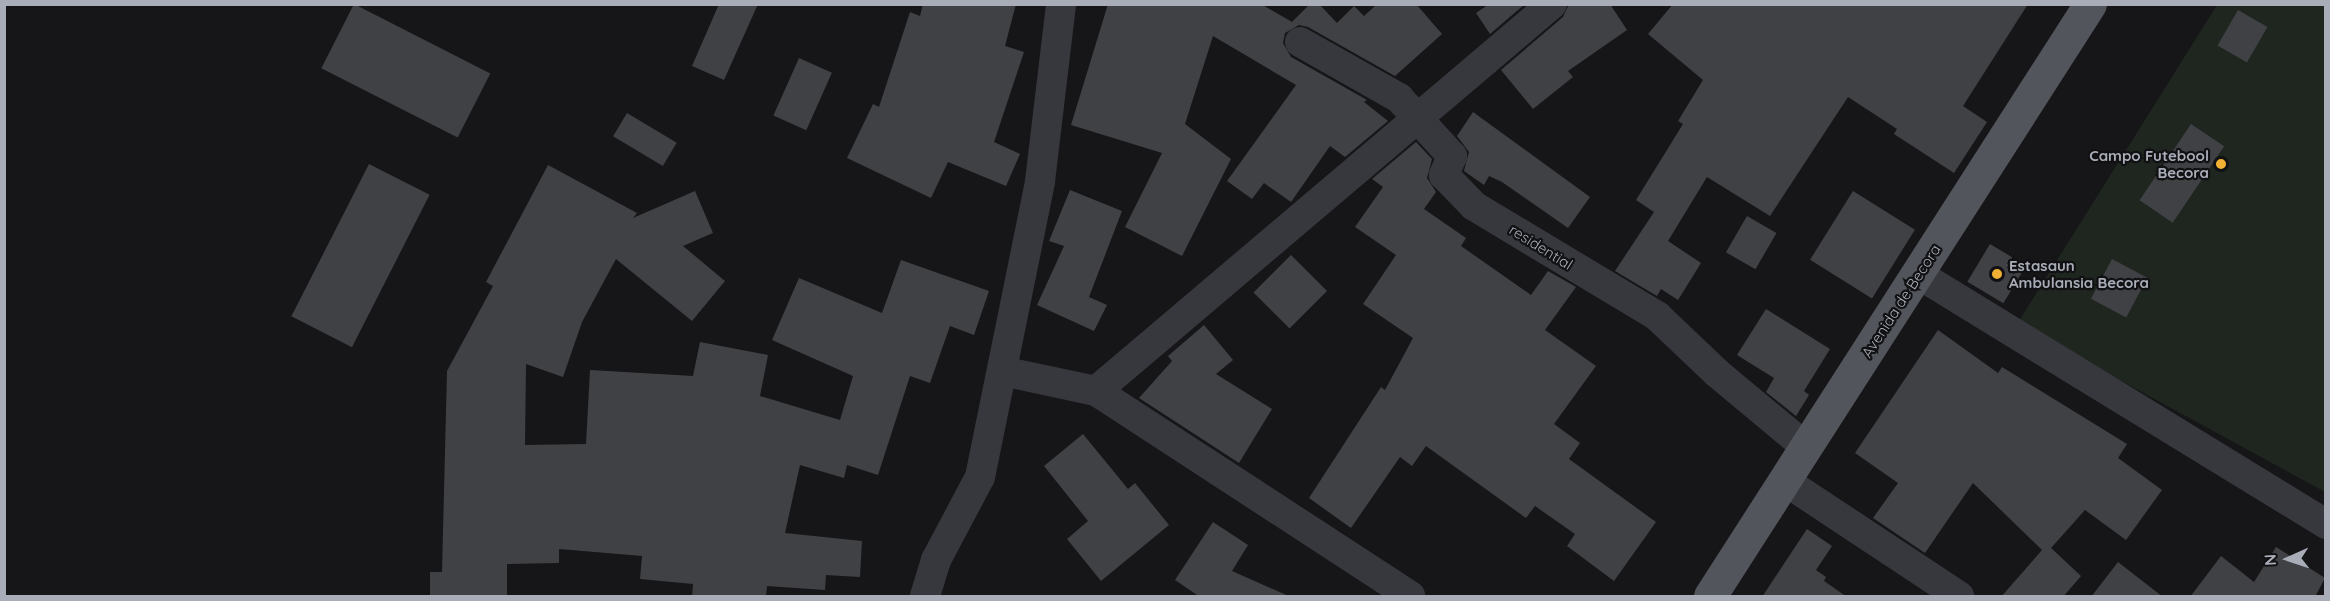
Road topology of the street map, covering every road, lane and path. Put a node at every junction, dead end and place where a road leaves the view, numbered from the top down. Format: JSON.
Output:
{"nodes":[{"id":1,"x":1062,"y":4,"type":"edge"},
{"id":2,"x":1552,"y":4,"type":"edge"},
{"id":3,"x":2090,"y":4,"type":"edge"},
{"id":4,"x":1300,"y":42,"type":"dead end"},
{"id":5,"x":1418,"y":118,"type":"junction"},
{"id":6,"x":1918,"y":274,"type":"junction"},
{"id":7,"x":1002,"y":371,"type":"junction"},
{"id":8,"x":1096,"y":392,"type":"junction"},
{"id":9,"x":1807,"y":448,"type":"junction"},
{"id":10,"x":1785,"y":481,"type":"junction"},
{"id":11,"x":2325,"y":524,"type":"edge"},
{"id":12,"x":925,"y":597,"type":"edge"},
{"id":13,"x":1410,"y":597,"type":"edge"},
{"id":14,"x":1710,"y":597,"type":"edge"},
{"id":15,"x":1959,"y":597,"type":"edge"}],
"edges":[{"from":1,"to":7,"type":"street"},
{"from":2,"to":5,"type":"street"},
{"from":3,"to":6,"type":"main road","name":"Avenida de Becora"},
{"from":4,"to":5,"type":"street","name":"residential"},
{"from":5,"to":8,"type":"street"},
{"from":5,"to":9,"type":"street","name":"residential"},
{"from":6,"to":9,"type":"main road","name":"Avenida de Becora"},
{"from":6,"to":11,"type":"street"},
{"from":7,"to":8,"type":"street"},
{"from":7,"to":12,"type":"street"},
{"from":8,"to":13,"type":"street"},
{"from":9,"to":10,"type":"main road","name":"Avenida de Becora"},
{"from":10,"to":14,"type":"main road","name":"Avenida de Becora"},
{"from":10,"to":15,"type":"street"}]}
